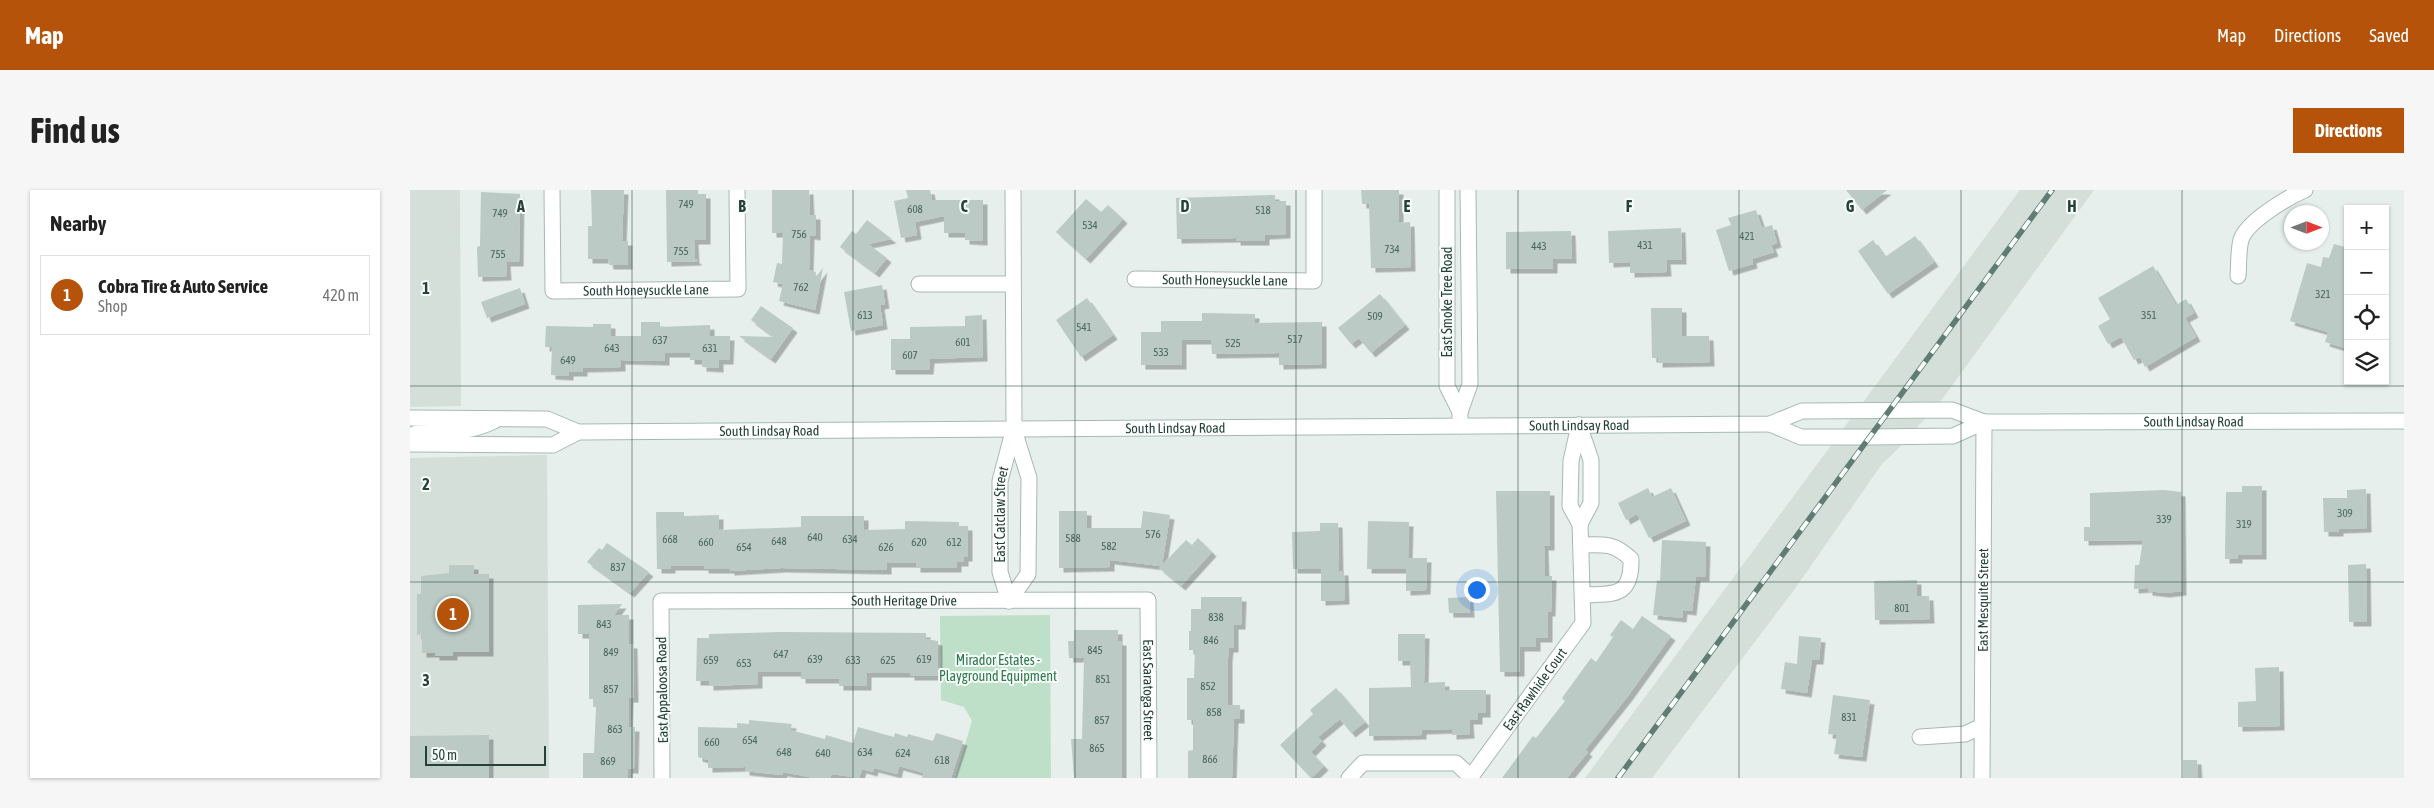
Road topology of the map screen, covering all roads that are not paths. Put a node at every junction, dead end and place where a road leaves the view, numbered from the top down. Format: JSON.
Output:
{"nodes":[{"id":1,"x":552,"y":190,"type":"edge"},
{"id":2,"x":737,"y":190,"type":"edge"},
{"id":3,"x":1013,"y":190,"type":"edge"},
{"id":4,"x":1314,"y":190,"type":"edge"},
{"id":5,"x":1447,"y":190,"type":"edge"},
{"id":6,"x":1468,"y":190,"type":"edge"},
{"id":7,"x":2305,"y":190,"type":"edge"},
{"id":8,"x":2238,"y":276,"type":"dead end"},
{"id":9,"x":1135,"y":279,"type":"dead end"},
{"id":10,"x":919,"y":284,"type":"dead end"},
{"id":11,"x":1013,"y":284,"type":"junction"},
{"id":12,"x":410,"y":418,"type":"edge"},
{"id":13,"x":497,"y":419,"type":"junction"},
{"id":14,"x":1460,"y":419,"type":"junction"},
{"id":15,"x":2404,"y":421,"type":"edge"},
{"id":16,"x":1984,"y":422,"type":"junction"},
{"id":17,"x":1770,"y":424,"type":"junction"},
{"id":18,"x":1579,"y":425,"type":"junction"},
{"id":19,"x":1014,"y":428,"type":"junction"},
{"id":20,"x":578,"y":432,"type":"junction"},
{"id":21,"x":410,"y":436,"type":"edge"},
{"id":22,"x":410,"y":444,"type":"edge"},
{"id":23,"x":1580,"y":524,"type":"junction"},
{"id":24,"x":1582,"y":545,"type":"junction"},
{"id":25,"x":1582,"y":595,"type":"junction"},
{"id":26,"x":1148,"y":600,"type":"joint"},
{"id":27,"x":661,"y":601,"type":"joint"},
{"id":28,"x":1009,"y":601,"type":"junction"},
{"id":29,"x":1982,"y":726,"type":"junction"},
{"id":30,"x":1920,"y":737,"type":"dead end"},
{"id":31,"x":662,"y":778,"type":"edge"},
{"id":32,"x":1149,"y":778,"type":"edge"},
{"id":33,"x":1349,"y":778,"type":"edge"},
{"id":34,"x":1470,"y":778,"type":"edge"},
{"id":35,"x":1982,"y":778,"type":"edge"}],
"edges":[{"from":1,"to":2,"type":"street","name":"South Honeysuckle Lane"},
{"from":3,"to":11,"type":"street","name":"East Catclaw Street"},
{"from":4,"to":9,"type":"street","name":"South Honeysuckle Lane"},
{"from":5,"to":14,"type":"street","name":"East Smoke Tree Road"},
{"from":6,"to":14,"type":"street","name":"East Smoke Tree Road"},
{"from":7,"to":8,"type":"street"},
{"from":10,"to":11,"type":"street"},
{"from":11,"to":19,"type":"street","name":"East Catclaw Street"},
{"from":12,"to":13,"type":"street","name":"South Lindsay Road"},
{"from":13,"to":20,"type":"street","name":"South Lindsay Road"},
{"from":13,"to":21,"type":"street"},
{"from":14,"to":18,"type":"street","name":"South Lindsay Road"},
{"from":14,"to":19,"type":"street","name":"South Lindsay Road"},
{"from":15,"to":16,"type":"street","name":"South Lindsay Road"},
{"from":16,"to":17,"type":"street","name":"South Lindsay Road"},
{"from":16,"to":17,"type":"street","name":"South Lindsay Road"},
{"from":16,"to":29,"type":"street","name":"East Mesquite Street"},
{"from":17,"to":18,"type":"street","name":"South Lindsay Road"},
{"from":18,"to":23,"type":"street","name":"East Rawhide Court"},
{"from":18,"to":23,"type":"street"},
{"from":19,"to":20,"type":"street","name":"South Lindsay Road"},
{"from":19,"to":28,"type":"street","name":"East Catclaw Street"},
{"from":19,"to":28,"type":"street","name":"East Catclaw Street"},
{"from":20,"to":22,"type":"street","name":"South Lindsay Road"},
{"from":23,"to":24,"type":"street","name":"East Rawhide Court"},
{"from":24,"to":25,"type":"street","name":"East Rawhide Court"},
{"from":24,"to":25,"type":"street"},
{"from":25,"to":34,"type":"street","name":"East Rawhide Court"},
{"from":26,"to":28,"type":"street","name":"South Heritage Drive"},
{"from":26,"to":32,"type":"street","name":"East Saratoga Street"},
{"from":27,"to":28,"type":"street","name":"South Heritage Drive"},
{"from":27,"to":31,"type":"street","name":"East Appaloosa Road"},
{"from":29,"to":30,"type":"street"},
{"from":29,"to":35,"type":"street","name":"East Mesquite Street"},
{"from":33,"to":34,"type":"street","name":"East Rawhide Court"}]}
